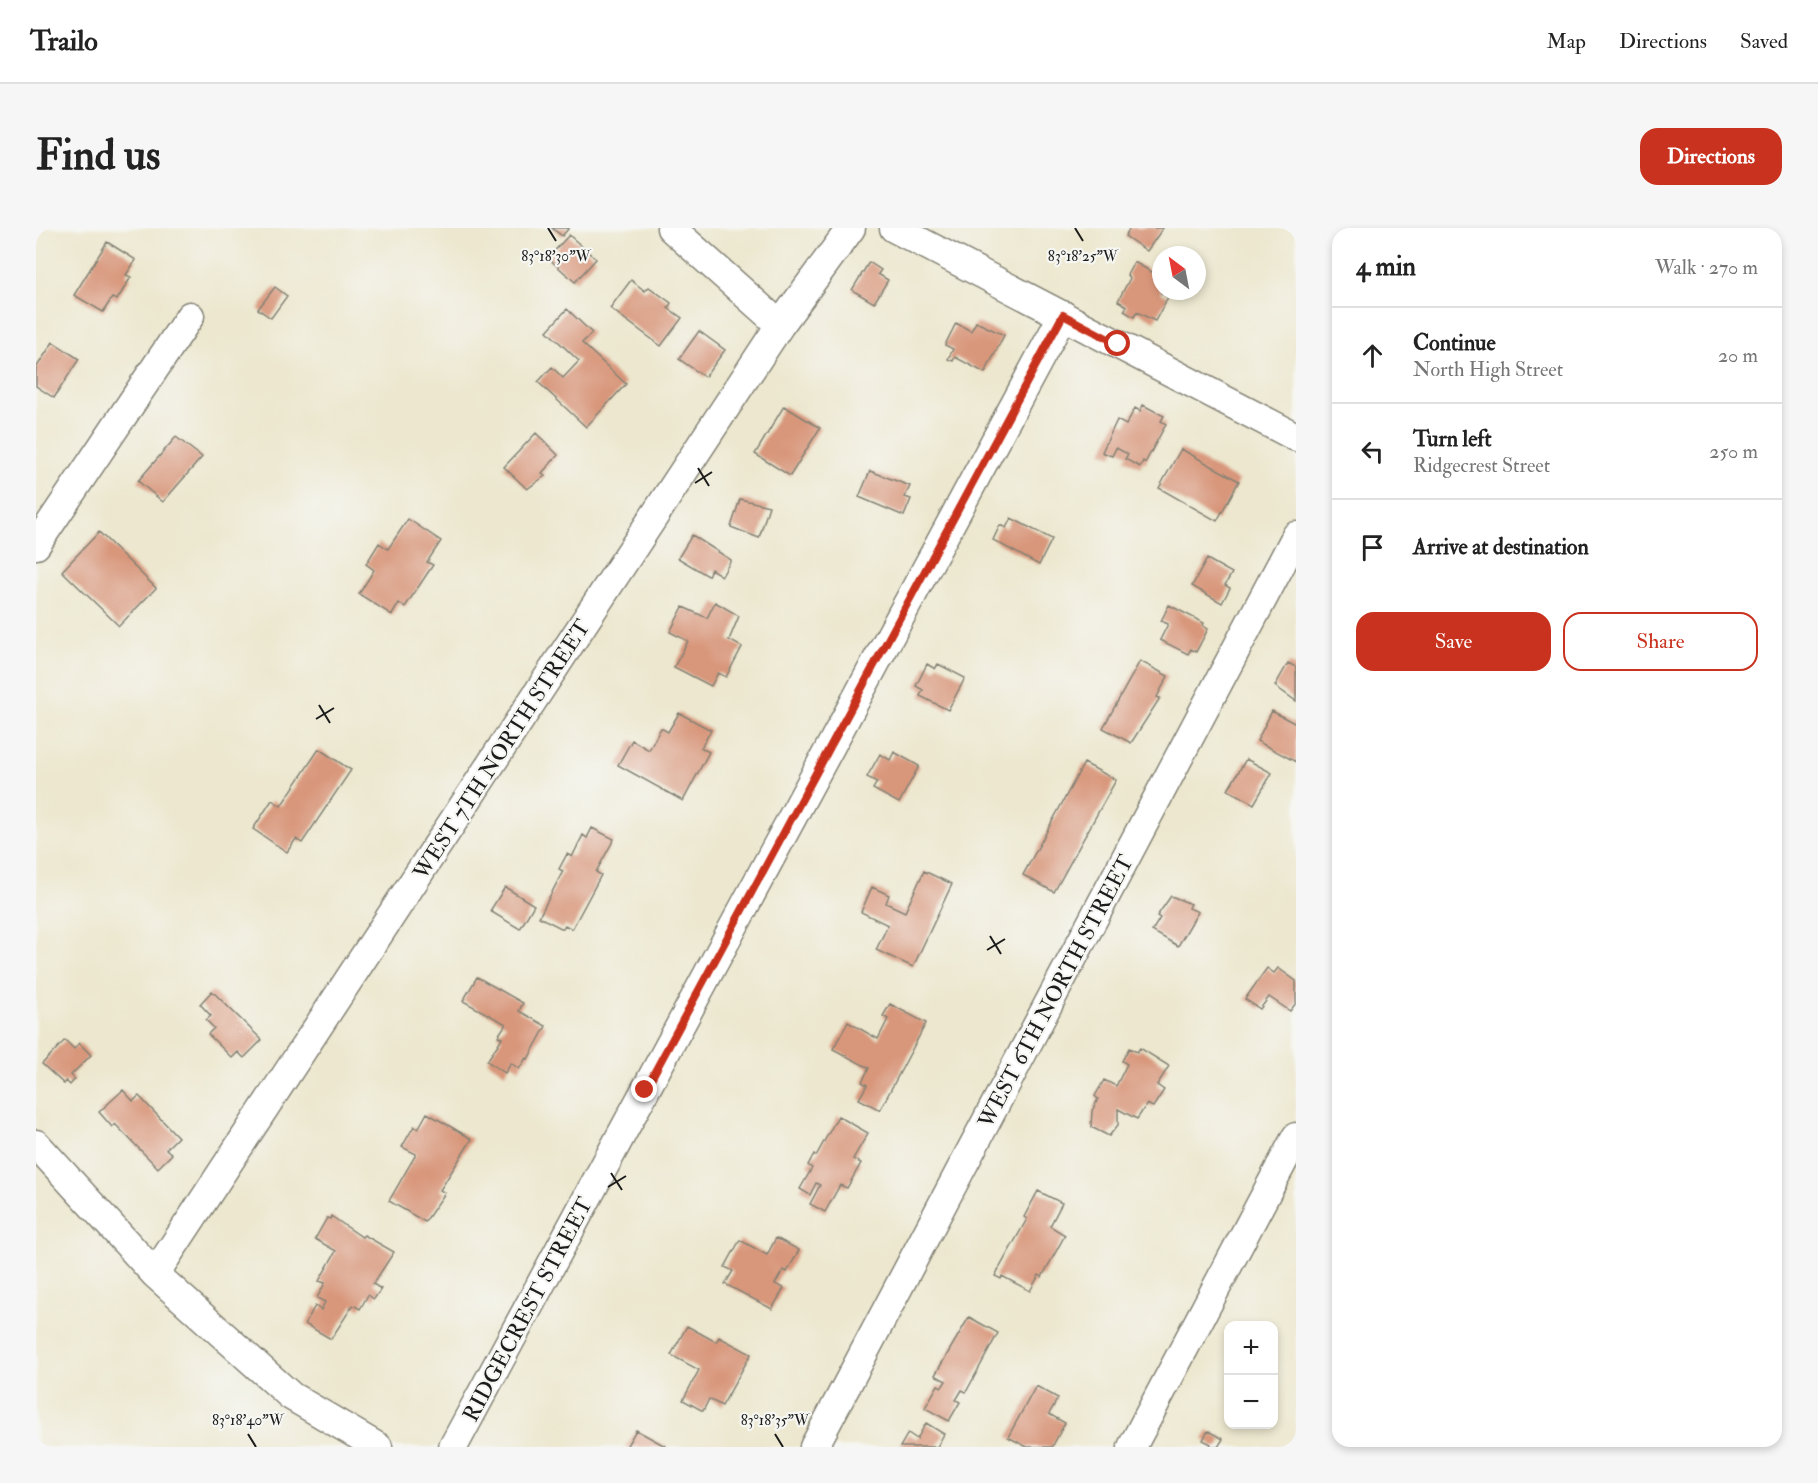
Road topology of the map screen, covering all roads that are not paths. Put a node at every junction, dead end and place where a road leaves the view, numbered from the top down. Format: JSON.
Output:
{"nodes":[{"id":1,"x":671,"y":228,"type":"edge"},
{"id":2,"x":851,"y":228,"type":"edge"},
{"id":3,"x":894,"y":228,"type":"edge"},
{"id":4,"x":1063,"y":315,"type":"junction"},
{"id":5,"x":190,"y":316,"type":"dead end"},
{"id":6,"x":780,"y":325,"type":"junction"},
{"id":7,"x":1296,"y":437,"type":"edge"},
{"id":8,"x":1296,"y":536,"type":"edge"},
{"id":9,"x":36,"y":545,"type":"edge"},
{"id":10,"x":1296,"y":1137,"type":"edge"},
{"id":11,"x":36,"y":1144,"type":"edge"},
{"id":12,"x":155,"y":1274,"type":"junction"},
{"id":13,"x":378,"y":1447,"type":"edge"},
{"id":14,"x":453,"y":1447,"type":"edge"},
{"id":15,"x":814,"y":1447,"type":"edge"},
{"id":16,"x":1132,"y":1447,"type":"edge"}],
"edges":[{"from":1,"to":6,"type":"street"},
{"from":2,"to":6,"type":"street","name":"WEST 7TH NORTH STREET"},
{"from":3,"to":4,"type":"street"},
{"from":4,"to":7,"type":"street"},
{"from":4,"to":14,"type":"street","name":"RIDGECREST STREET"},
{"from":5,"to":9,"type":"street"},
{"from":6,"to":12,"type":"street","name":"WEST 7TH NORTH STREET"},
{"from":8,"to":15,"type":"street","name":"WEST 6TH NORTH STREET"},
{"from":10,"to":16,"type":"street"},
{"from":11,"to":12,"type":"street"},
{"from":12,"to":13,"type":"street"}]}
